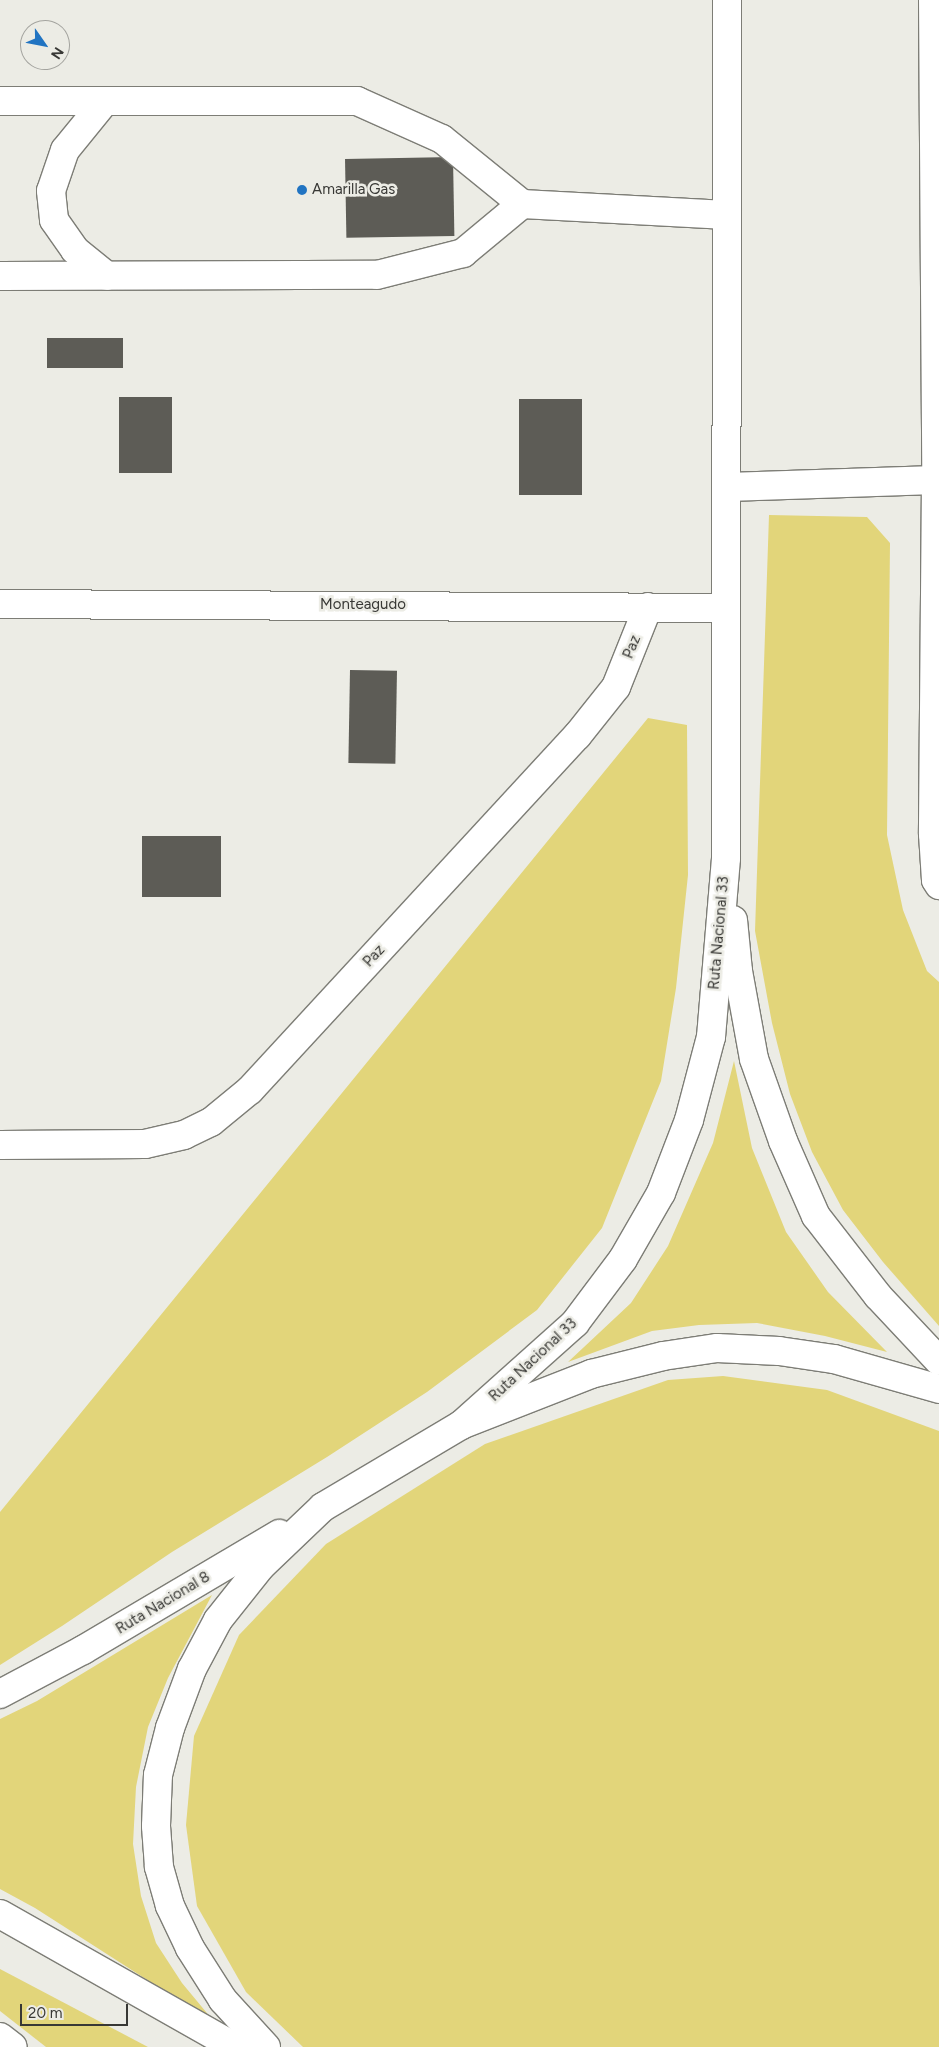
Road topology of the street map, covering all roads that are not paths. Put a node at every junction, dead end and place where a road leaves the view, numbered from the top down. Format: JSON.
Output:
{"nodes":[{"id":1,"x":727,"y":0,"type":"edge"},
{"id":2,"x":933,"y":0,"type":"edge"},
{"id":3,"x":0,"y":102,"type":"edge"},
{"id":4,"x":105,"y":102,"type":"junction"},
{"id":5,"x":522,"y":204,"type":"junction"},
{"id":6,"x":727,"y":214,"type":"junction"},
{"id":7,"x":0,"y":276,"type":"edge"},
{"id":8,"x":107,"y":276,"type":"junction"},
{"id":9,"x":936,"y":480,"type":"junction"},
{"id":10,"x":727,"y":487,"type":"junction"},
{"id":11,"x":0,"y":604,"type":"edge"},
{"id":12,"x":648,"y":607,"type":"junction"},
{"id":13,"x":726,"y":608,"type":"junction"},
{"id":14,"x":726,"y":858,"type":"junction"},
{"id":15,"x":939,"y":885,"type":"edge"},
{"id":16,"x":0,"y":1145,"type":"edge"},
{"id":17,"x":939,"y":1361,"type":"edge"},
{"id":18,"x":939,"y":1389,"type":"edge"},
{"id":19,"x":461,"y":1425,"type":"junction"},
{"id":20,"x":323,"y":1507,"type":"junction"},
{"id":21,"x":0,"y":1694,"type":"edge"},
{"id":22,"x":0,"y":1914,"type":"edge"},
{"id":23,"x":0,"y":2037,"type":"edge"},
{"id":24,"x":13,"y":2047,"type":"edge"},
{"id":25,"x":235,"y":2047,"type":"edge"},
{"id":26,"x":266,"y":2047,"type":"edge"}],
"edges":[{"from":1,"to":6,"type":"main road"},
{"from":2,"to":9,"type":"main road"},
{"from":3,"to":4,"type":"main road"},
{"from":4,"to":5,"type":"main road"},
{"from":4,"to":8,"type":"main road"},
{"from":5,"to":6,"type":"main road"},
{"from":5,"to":8,"type":"main road"},
{"from":6,"to":10,"type":"main road"},
{"from":7,"to":8,"type":"main road"},
{"from":9,"to":10,"type":"main road"},
{"from":9,"to":15,"type":"main road"},
{"from":10,"to":13,"type":"main road"},
{"from":11,"to":12,"type":"main road","name":"Monteagudo"},
{"from":12,"to":13,"type":"main road","name":"Monteagudo"},
{"from":12,"to":16,"type":"main road","name":"Paz"},
{"from":13,"to":14,"type":"main road"},
{"from":14,"to":17,"type":"main road","name":"Ruta Nacional 33"},
{"from":14,"to":19,"type":"main road","name":"Ruta Nacional 33"},
{"from":18,"to":19,"type":"main road"},
{"from":19,"to":20,"type":"main road"},
{"from":20,"to":21,"type":"main road","name":"Ruta Nacional 8"},
{"from":20,"to":26,"type":"main road"},
{"from":22,"to":25,"type":"main road"},
{"from":23,"to":24,"type":"main road"}]}
